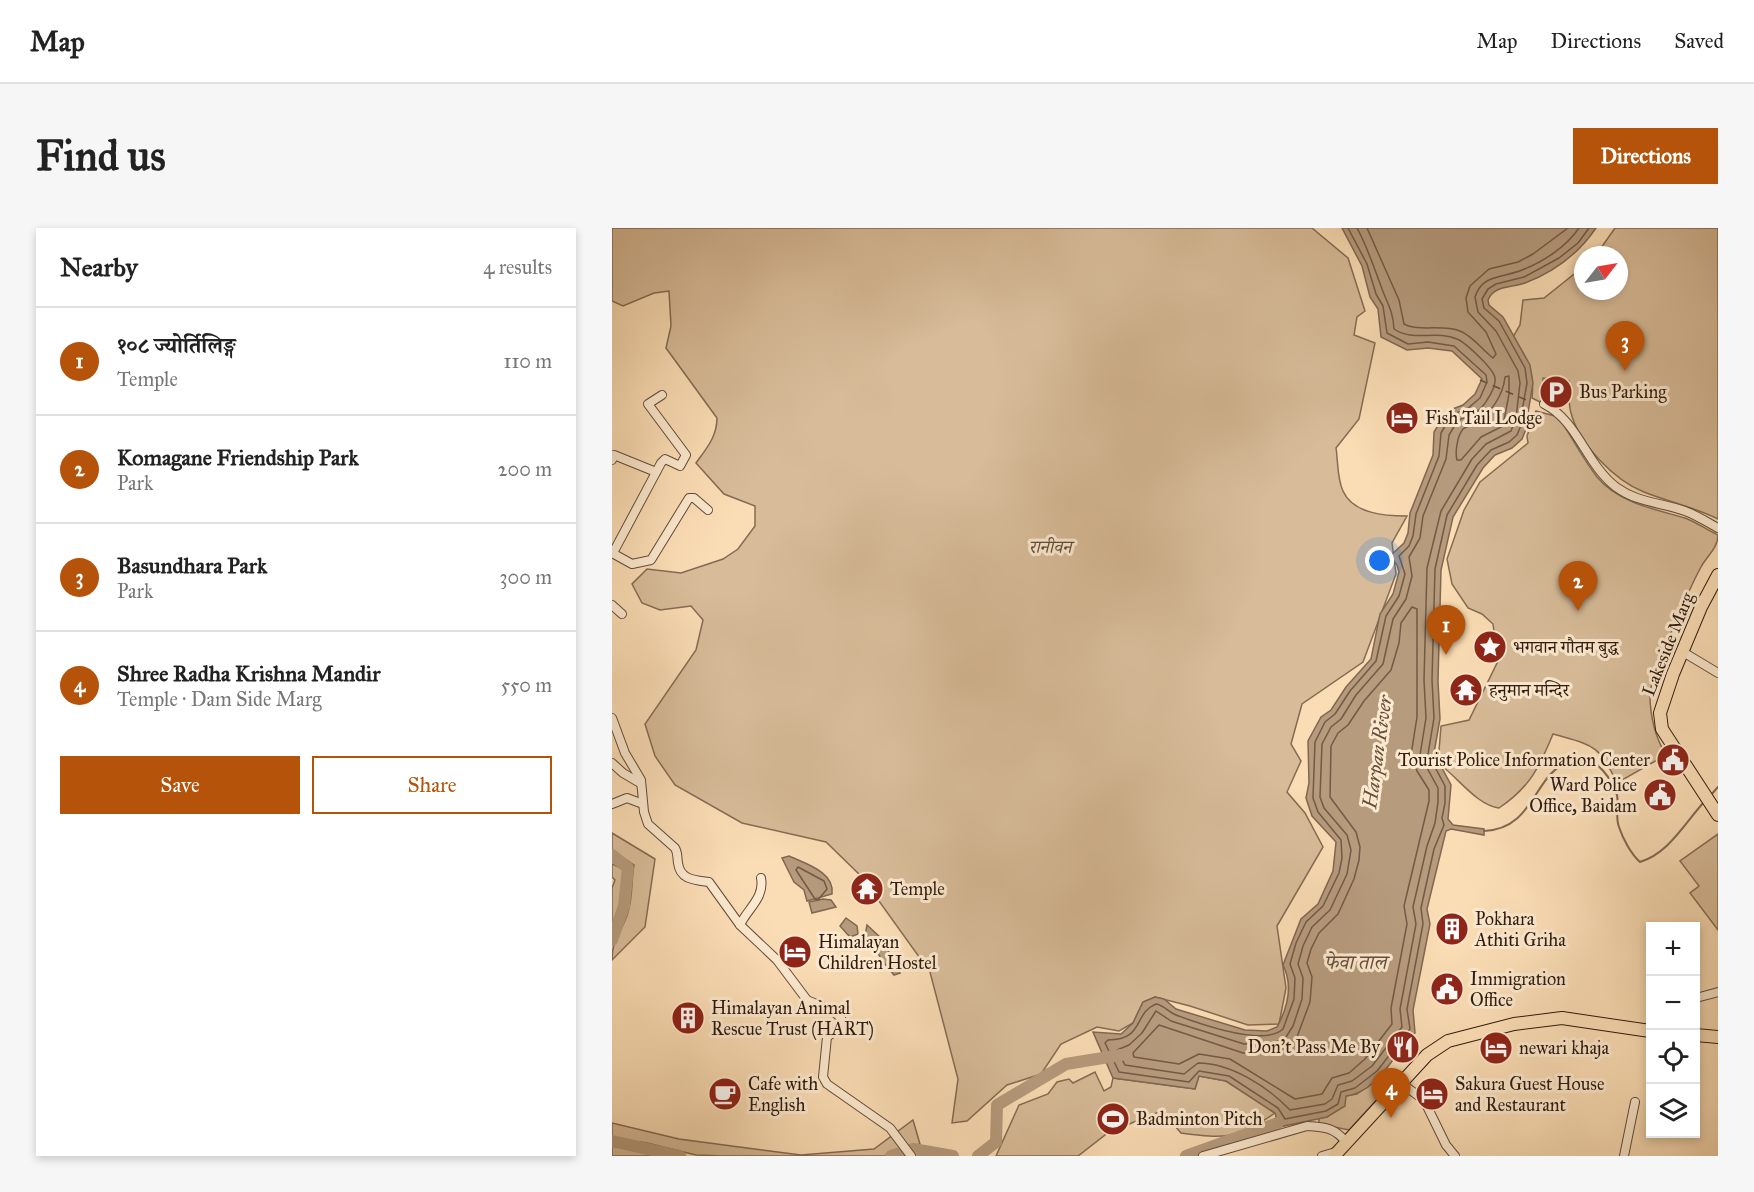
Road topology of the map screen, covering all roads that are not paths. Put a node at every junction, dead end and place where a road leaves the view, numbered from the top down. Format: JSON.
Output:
{"nodes":[{"id":1,"x":662,"y":395,"type":"dead end"},
{"id":2,"x":1544,"y":404,"type":"dead end"},
{"id":3,"x":612,"y":460,"type":"edge"},
{"id":4,"x":656,"y":472,"type":"junction"},
{"id":5,"x":708,"y":510,"type":"dead end"},
{"id":6,"x":1718,"y":528,"type":"edge"},
{"id":7,"x":612,"y":553,"type":"edge"},
{"id":8,"x":1718,"y":575,"type":"edge"},
{"id":9,"x":612,"y":605,"type":"edge"},
{"id":10,"x":622,"y":614,"type":"dead end"},
{"id":11,"x":1683,"y":652,"type":"junction"},
{"id":12,"x":1718,"y":673,"type":"edge"},
{"id":13,"x":612,"y":718,"type":"edge"},
{"id":14,"x":612,"y":763,"type":"edge"},
{"id":15,"x":640,"y":783,"type":"junction"},
{"id":16,"x":612,"y":804,"type":"edge"},
{"id":17,"x":643,"y":804,"type":"junction"},
{"id":18,"x":1715,"y":811,"type":"edge"},
{"id":19,"x":761,"y":878,"type":"dead end"},
{"id":20,"x":740,"y":925,"type":"junction"},
{"id":21,"x":1718,"y":992,"type":"edge"},
{"id":22,"x":1700,"y":997,"type":"edge"},
{"id":23,"x":1646,"y":1029,"type":"edge"},
{"id":24,"x":1700,"y":1035,"type":"edge"},
{"id":25,"x":1718,"y":1037,"type":"edge"},
{"id":26,"x":1401,"y":1083,"type":"junction"},
{"id":27,"x":1635,"y":1102,"type":"dead end"},
{"id":28,"x":1340,"y":1150,"type":"edge"},
{"id":29,"x":911,"y":1156,"type":"edge"},
{"id":30,"x":1203,"y":1156,"type":"edge"},
{"id":31,"x":1322,"y":1156,"type":"edge"},
{"id":32,"x":1455,"y":1156,"type":"edge"},
{"id":33,"x":1624,"y":1156,"type":"edge"}],
"edges":[{"from":1,"to":4,"type":"street"},
{"from":2,"to":6,"type":"street"},
{"from":3,"to":4,"type":"street"},
{"from":4,"to":7,"type":"street"},
{"from":5,"to":7,"type":"street"},
{"from":8,"to":11,"type":"main road","name":"Lakeside Marg"},
{"from":9,"to":10,"type":"street"},
{"from":11,"to":12,"type":"street"},
{"from":11,"to":18,"type":"main road","name":"Lakeside Marg"},
{"from":13,"to":15,"type":"street"},
{"from":14,"to":15,"type":"street"},
{"from":15,"to":17,"type":"street"},
{"from":16,"to":17,"type":"street"},
{"from":17,"to":20,"type":"street"},
{"from":19,"to":20,"type":"street"},
{"from":20,"to":29,"type":"street"},
{"from":21,"to":22,"type":"street"},
{"from":23,"to":26,"type":"main road"},
{"from":24,"to":25,"type":"main road"},
{"from":26,"to":28,"type":"main road"},
{"from":26,"to":32,"type":"street"},
{"from":27,"to":33,"type":"street"},
{"from":28,"to":30,"type":"street"},
{"from":28,"to":31,"type":"street"}]}
